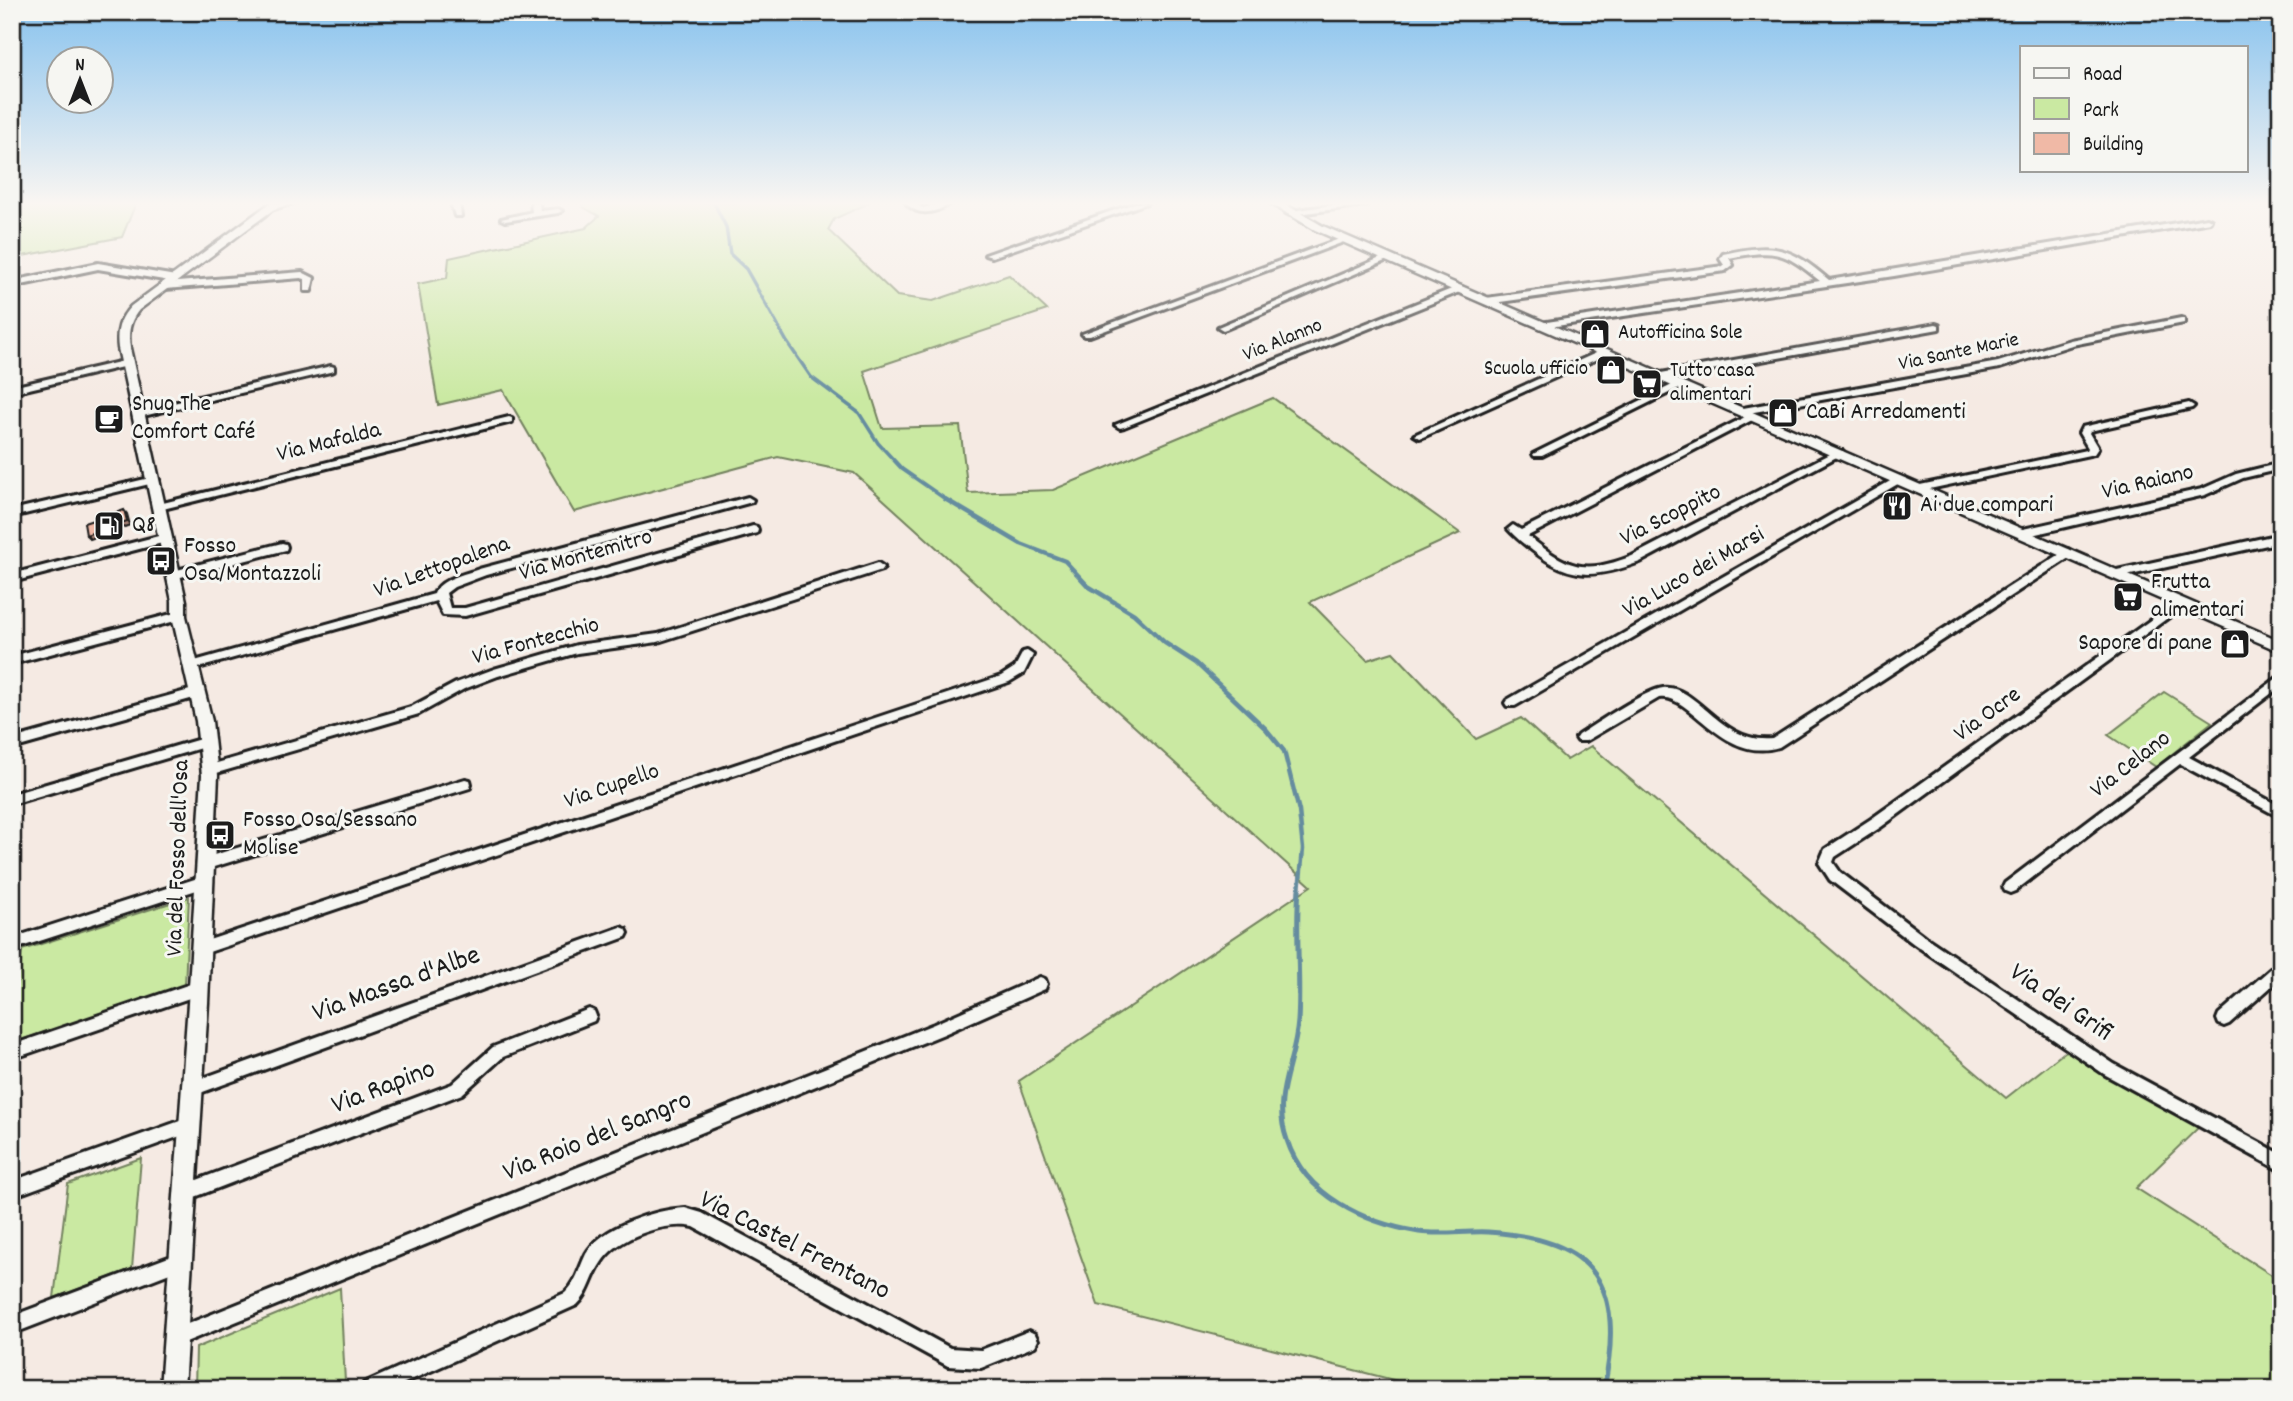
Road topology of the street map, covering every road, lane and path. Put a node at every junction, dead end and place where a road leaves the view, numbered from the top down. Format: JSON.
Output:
{"nodes":[{"id":1,"x":87,"y":268,"type":"edge"},
{"id":2,"x":112,"y":268,"type":"edge"},
{"id":3,"x":190,"y":268,"type":"edge"},
{"id":4,"x":1267,"y":268,"type":"edge"},
{"id":5,"x":1363,"y":268,"type":"edge"},
{"id":6,"x":1412,"y":268,"type":"edge"},
{"id":7,"x":1719,"y":268,"type":"edge"},
{"id":8,"x":1809,"y":268,"type":"edge"},
{"id":9,"x":1915,"y":268,"type":"edge"},
{"id":10,"x":176,"y":279,"type":"junction"},
{"id":11,"x":1827,"y":283,"type":"junction"},
{"id":12,"x":12,"y":284,"type":"edge"},
{"id":13,"x":165,"y":286,"type":"junction"},
{"id":14,"x":308,"y":289,"type":"dead end"},
{"id":15,"x":1459,"y":289,"type":"junction"},
{"id":16,"x":1486,"y":301,"type":"junction"},
{"id":17,"x":2181,"y":321,"type":"dead end"},
{"id":18,"x":1543,"y":325,"type":"junction"},
{"id":19,"x":1223,"y":327,"type":"dead end"},
{"id":20,"x":1936,"y":327,"type":"dead end"},
{"id":21,"x":1087,"y":334,"type":"dead end"},
{"id":22,"x":1605,"y":352,"type":"junction"},
{"id":23,"x":128,"y":363,"type":"junction"},
{"id":24,"x":331,"y":369,"type":"dead end"},
{"id":25,"x":1661,"y":376,"type":"junction"},
{"id":26,"x":1680,"y":384,"type":"junction"},
{"id":27,"x":12,"y":390,"type":"edge"},
{"id":28,"x":2189,"y":406,"type":"dead end"},
{"id":29,"x":139,"y":414,"type":"junction"},
{"id":30,"x":1748,"y":414,"type":"junction"},
{"id":31,"x":509,"y":420,"type":"dead end"},
{"id":32,"x":1120,"y":425,"type":"dead end"},
{"id":33,"x":1419,"y":435,"type":"dead end"},
{"id":34,"x":1839,"y":453,"type":"junction"},
{"id":35,"x":1538,"y":454,"type":"dead end"},
{"id":36,"x":2281,"y":466,"type":"edge"},
{"id":37,"x":1899,"y":479,"type":"junction"},
{"id":38,"x":153,"y":480,"type":"junction"},
{"id":39,"x":1920,"y":488,"type":"junction"},
{"id":40,"x":748,"y":500,"type":"dead end"},
{"id":41,"x":159,"y":507,"type":"junction"},
{"id":42,"x":12,"y":514,"type":"edge"},
{"id":43,"x":753,"y":530,"type":"dead end"},
{"id":44,"x":1517,"y":532,"type":"joint"},
{"id":45,"x":2023,"y":533,"type":"junction"},
{"id":46,"x":166,"y":538,"type":"junction"},
{"id":47,"x":2281,"y":538,"type":"edge"},
{"id":48,"x":282,"y":547,"type":"dead end"},
{"id":49,"x":2068,"y":552,"type":"junction"},
{"id":50,"x":878,"y":567,"type":"dead end"},
{"id":51,"x":2117,"y":574,"type":"junction"},
{"id":52,"x":173,"y":575,"type":"junction"},
{"id":53,"x":12,"y":578,"type":"edge"},
{"id":54,"x":440,"y":596,"type":"junction"},
{"id":55,"x":2180,"y":603,"type":"junction"},
{"id":56,"x":179,"y":616,"type":"junction"},
{"id":57,"x":2274,"y":639,"type":"edge"},
{"id":58,"x":2281,"y":647,"type":"edge"},
{"id":59,"x":1027,"y":654,"type":"dead end"},
{"id":60,"x":12,"y":660,"type":"edge"},
{"id":61,"x":191,"y":666,"type":"junction"},
{"id":62,"x":2281,"y":679,"type":"edge"},
{"id":63,"x":197,"y":693,"type":"junction"},
{"id":64,"x":1511,"y":703,"type":"dead end"},
{"id":65,"x":1582,"y":738,"type":"dead end"},
{"id":66,"x":207,"y":742,"type":"junction"},
{"id":67,"x":12,"y":744,"type":"edge"},
{"id":68,"x":2179,"y":757,"type":"junction"},
{"id":69,"x":210,"y":770,"type":"junction"},
{"id":70,"x":466,"y":784,"type":"dead end"},
{"id":71,"x":12,"y":799,"type":"edge"},
{"id":72,"x":2281,"y":813,"type":"edge"},
{"id":73,"x":1826,"y":863,"type":"joint"},
{"id":74,"x":204,"y":873,"type":"junction"},
{"id":75,"x":2010,"y":887,"type":"dead end"},
{"id":76,"x":621,"y":933,"type":"dead end"},
{"id":77,"x":12,"y":944,"type":"edge"},
{"id":78,"x":200,"y":949,"type":"junction"},
{"id":79,"x":2281,"y":969,"type":"edge"},
{"id":80,"x":1040,"y":985,"type":"dead end"},
{"id":81,"x":199,"y":988,"type":"junction"},
{"id":82,"x":589,"y":1016,"type":"dead end"},
{"id":83,"x":2224,"y":1019,"type":"dead end"},
{"id":84,"x":12,"y":1052,"type":"edge"},
{"id":85,"x":192,"y":1088,"type":"junction"},
{"id":86,"x":191,"y":1125,"type":"junction"},
{"id":87,"x":2281,"y":1163,"type":"edge"},
{"id":88,"x":12,"y":1189,"type":"edge"},
{"id":89,"x":187,"y":1192,"type":"junction"},
{"id":90,"x":182,"y":1260,"type":"junction"},
{"id":91,"x":12,"y":1325,"type":"edge"},
{"id":92,"x":176,"y":1337,"type":"junction"},
{"id":93,"x":1029,"y":1340,"type":"dead end"},
{"id":94,"x":167,"y":1387,"type":"edge"},
{"id":95,"x":370,"y":1389,"type":"edge"}],
"edges":[{"from":1,"to":12,"type":"street"},
{"from":2,"to":10,"type":"street"},
{"from":3,"to":10,"type":"street","name":"Via del Fosso dell'Osa"},
{"from":4,"to":21,"type":"street"},
{"from":5,"to":19,"type":"street"},
{"from":6,"to":15,"type":"street"},
{"from":7,"to":16,"type":"street"},
{"from":8,"to":11,"type":"street"},
{"from":9,"to":11,"type":"street"},
{"from":10,"to":13,"type":"street","name":"Via del Fosso dell'Osa"},
{"from":11,"to":18,"type":"street"},
{"from":13,"to":14,"type":"street"},
{"from":13,"to":23,"type":"street","name":"Via del Fosso dell'Osa"},
{"from":15,"to":16,"type":"street"},
{"from":15,"to":32,"type":"street","name":"Via Alanno"},
{"from":16,"to":18,"type":"street"},
{"from":17,"to":30,"type":"street","name":"Via Sante Marie"},
{"from":18,"to":22,"type":"street"},
{"from":20,"to":25,"type":"street"},
{"from":22,"to":25,"type":"street"},
{"from":22,"to":33,"type":"street"},
{"from":23,"to":27,"type":"street"},
{"from":23,"to":29,"type":"street","name":"Via del Fosso dell'Osa"},
{"from":24,"to":29,"type":"street"},
{"from":25,"to":26,"type":"street"},
{"from":26,"to":30,"type":"street"},
{"from":26,"to":35,"type":"street"},
{"from":28,"to":39,"type":"street"},
{"from":29,"to":38,"type":"street","name":"Via del Fosso dell'Osa"},
{"from":30,"to":34,"type":"street"},
{"from":30,"to":44,"type":"street","name":"Via Sante Marie"},
{"from":31,"to":41,"type":"street","name":"Via Mafalda"},
{"from":34,"to":37,"type":"street"},
{"from":34,"to":44,"type":"street","name":"Via Scoppito"},
{"from":36,"to":45,"type":"street","name":"Via Raiano"},
{"from":37,"to":39,"type":"street"},
{"from":37,"to":64,"type":"street","name":"Via Luco dei Marsi"},
{"from":38,"to":41,"type":"street","name":"Via del Fosso dell'Osa"},
{"from":38,"to":42,"type":"street"},
{"from":39,"to":45,"type":"street"},
{"from":40,"to":54,"type":"street","name":"Via Lettopalena"},
{"from":41,"to":46,"type":"street","name":"Via del Fosso dell'Osa"},
{"from":43,"to":54,"type":"street","name":"Via Montemitro"},
{"from":45,"to":49,"type":"street"},
{"from":46,"to":52,"type":"street","name":"Via del Fosso dell'Osa"},
{"from":46,"to":53,"type":"street"},
{"from":47,"to":51,"type":"street"},
{"from":48,"to":52,"type":"street"},
{"from":49,"to":51,"type":"street"},
{"from":49,"to":65,"type":"street"},
{"from":50,"to":69,"type":"street","name":"Via Fontecchio"},
{"from":51,"to":55,"type":"street"},
{"from":52,"to":56,"type":"street","name":"Via del Fosso dell'Osa"},
{"from":54,"to":61,"type":"street","name":"Via Lettopalena"},
{"from":55,"to":57,"type":"street"},
{"from":55,"to":73,"type":"street","name":"Via Ocre"},
{"from":56,"to":60,"type":"street"},
{"from":56,"to":61,"type":"street","name":"Via del Fosso dell'Osa"},
{"from":57,"to":58,"type":"street"},
{"from":59,"to":78,"type":"street","name":"Via Cupello"},
{"from":61,"to":63,"type":"street","name":"Via del Fosso dell'Osa"},
{"from":62,"to":68,"type":"street","name":"Via Celano"},
{"from":63,"to":66,"type":"street","name":"Via del Fosso dell'Osa"},
{"from":63,"to":67,"type":"street"},
{"from":66,"to":69,"type":"street","name":"Via del Fosso dell'Osa"},
{"from":66,"to":71,"type":"street"},
{"from":68,"to":72,"type":"street"},
{"from":68,"to":75,"type":"street","name":"Via Celano"},
{"from":69,"to":74,"type":"street","name":"Via del Fosso dell'Osa"},
{"from":70,"to":74,"type":"street"},
{"from":73,"to":87,"type":"street","name":"Via dei Grifi"},
{"from":74,"to":77,"type":"street"},
{"from":74,"to":78,"type":"street","name":"Via del Fosso dell'Osa"},
{"from":76,"to":85,"type":"street","name":"Via Massa d'Albe"},
{"from":78,"to":81,"type":"street","name":"Via del Fosso dell'Osa"},
{"from":79,"to":83,"type":"street"},
{"from":80,"to":92,"type":"street","name":"Via Roio del Sangro"},
{"from":81,"to":84,"type":"street"},
{"from":81,"to":85,"type":"street","name":"Via del Fosso dell'Osa"},
{"from":82,"to":89,"type":"street","name":"Via Rapino"},
{"from":85,"to":86,"type":"street","name":"Via del Fosso dell'Osa"},
{"from":86,"to":88,"type":"street"},
{"from":86,"to":89,"type":"street","name":"Via del Fosso dell'Osa"},
{"from":89,"to":90,"type":"street","name":"Via del Fosso dell'Osa"},
{"from":90,"to":91,"type":"street"},
{"from":90,"to":92,"type":"street","name":"Via del Fosso dell'Osa"},
{"from":92,"to":94,"type":"street","name":"Via del Fosso dell'Osa"},
{"from":93,"to":95,"type":"street","name":"Via Castel Frentano"}]}
